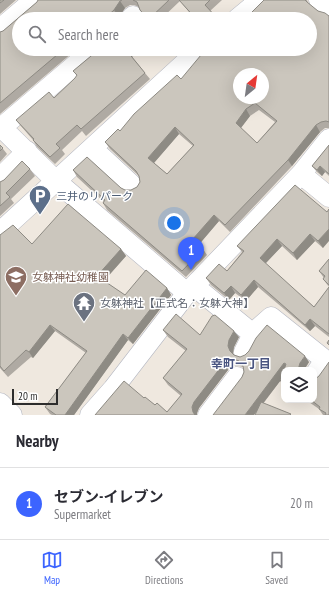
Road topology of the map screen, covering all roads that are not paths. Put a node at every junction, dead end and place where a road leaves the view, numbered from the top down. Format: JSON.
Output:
{"nodes":[{"id":1,"x":34,"y":0,"type":"edge"},
{"id":2,"x":260,"y":0,"type":"edge"},
{"id":3,"x":319,"y":0,"type":"edge"},
{"id":4,"x":329,"y":8,"type":"edge"},
{"id":5,"x":20,"y":12,"type":"edge"},
{"id":6,"x":245,"y":12,"type":"edge"},
{"id":7,"x":12,"y":19,"type":"edge"},
{"id":8,"x":0,"y":29,"type":"edge"},
{"id":9,"x":86,"y":56,"type":"edge"},
{"id":10,"x":192,"y":56,"type":"edge"},
{"id":11,"x":1,"y":126,"type":"edge"},
{"id":12,"x":329,"y":139,"type":"edge"},
{"id":13,"x":92,"y":148,"type":"junction"},
{"id":14,"x":27,"y":151,"type":"junction"},
{"id":15,"x":301,"y":174,"type":"junction"},
{"id":16,"x":0,"y":178,"type":"edge"},
{"id":17,"x":56,"y":181,"type":"junction"},
{"id":18,"x":133,"y":186,"type":"dead end"},
{"id":19,"x":329,"y":197,"type":"edge"},
{"id":20,"x":0,"y":232,"type":"edge"},
{"id":21,"x":191,"y":289,"type":"junction"},
{"id":22,"x":254,"y":332,"type":"junction"},
{"id":23,"x":244,"y":352,"type":"dead end"},
{"id":24,"x":317,"y":372,"type":"edge"},
{"id":25,"x":237,"y":377,"type":"dead end"},
{"id":26,"x":0,"y":403,"type":"edge"},
{"id":27,"x":12,"y":415,"type":"edge"},
{"id":28,"x":90,"y":415,"type":"edge"},
{"id":29,"x":208,"y":415,"type":"edge"}],
"edges":[{"from":1,"to":5,"type":"street"},
{"from":2,"to":6,"type":"street"},
{"from":3,"to":4,"type":"street"},
{"from":7,"to":8,"type":"street"},
{"from":9,"to":11,"type":"street"},
{"from":10,"to":13,"type":"street"},
{"from":11,"to":14,"type":"street"},
{"from":12,"to":15,"type":"street"},
{"from":13,"to":17,"type":"street"},
{"from":13,"to":18,"type":"street"},
{"from":14,"to":16,"type":"street"},
{"from":14,"to":17,"type":"street"},
{"from":15,"to":19,"type":"street"},
{"from":15,"to":21,"type":"street"},
{"from":17,"to":20,"type":"street"},
{"from":17,"to":21,"type":"street"},
{"from":21,"to":22,"type":"street"},
{"from":21,"to":28,"type":"street"},
{"from":22,"to":23,"type":"street"},
{"from":22,"to":24,"type":"street"},
{"from":25,"to":29,"type":"street"},
{"from":26,"to":27,"type":"street"}]}
